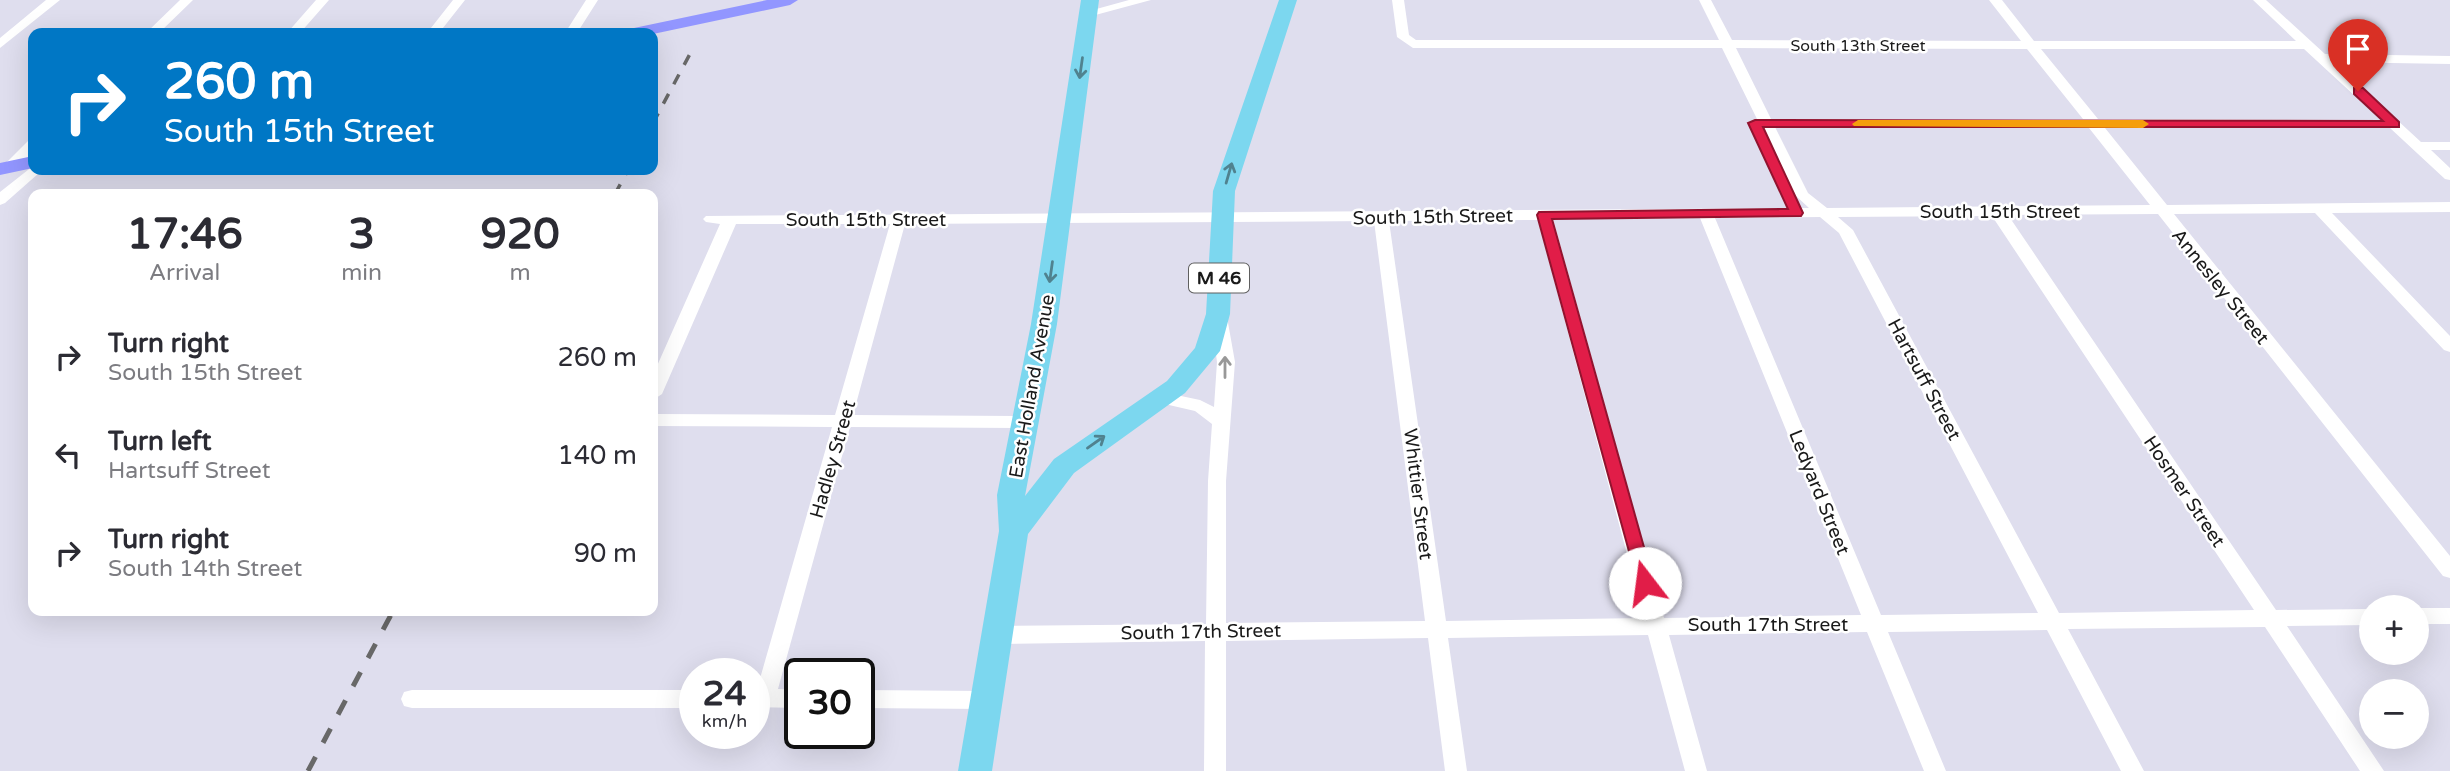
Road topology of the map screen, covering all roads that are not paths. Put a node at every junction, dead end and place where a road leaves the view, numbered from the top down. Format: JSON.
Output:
{"nodes":[{"id":1,"x":54,"y":0,"type":"edge"},
{"id":2,"x":187,"y":0,"type":"edge"},
{"id":3,"x":323,"y":0,"type":"edge"},
{"id":4,"x":459,"y":0,"type":"edge"},
{"id":5,"x":592,"y":0,"type":"edge"},
{"id":6,"x":790,"y":0,"type":"edge"},
{"id":7,"x":1145,"y":0,"type":"edge"},
{"id":8,"x":1287,"y":0,"type":"edge"},
{"id":9,"x":1398,"y":0,"type":"edge"},
{"id":10,"x":1693,"y":0,"type":"edge"},
{"id":11,"x":1705,"y":0,"type":"edge"},
{"id":12,"x":1995,"y":0,"type":"edge"},
{"id":13,"x":2259,"y":0,"type":"edge"},
{"id":14,"x":1089,"y":7,"type":"edge"},
{"id":15,"x":157,"y":28,"type":"edge"},
{"id":16,"x":298,"y":28,"type":"edge"},
{"id":17,"x":437,"y":28,"type":"edge"},
{"id":18,"x":574,"y":28,"type":"edge"},
{"id":19,"x":658,"y":28,"type":"edge"},
{"id":20,"x":0,"y":44,"type":"edge"},
{"id":21,"x":1721,"y":45,"type":"junction"},
{"id":22,"x":2032,"y":45,"type":"junction"},
{"id":23,"x":2307,"y":45,"type":"junction"},
{"id":24,"x":2321,"y":58,"type":"junction"},
{"id":25,"x":2450,"y":60,"type":"edge"},
{"id":26,"x":1760,"y":123,"type":"junction"},
{"id":27,"x":2096,"y":124,"type":"junction"},
{"id":28,"x":2395,"y":124,"type":"junction"},
{"id":29,"x":2418,"y":146,"type":"junction"},
{"id":30,"x":2450,"y":146,"type":"edge"},
{"id":31,"x":28,"y":148,"type":"edge"},
{"id":32,"x":28,"y":163,"type":"edge"},
{"id":33,"x":5,"y":168,"type":"edge"},
{"id":34,"x":28,"y":175,"type":"edge"},
{"id":35,"x":2450,"y":176,"type":"edge"},
{"id":36,"x":0,"y":200,"type":"edge"},
{"id":37,"x":2450,"y":207,"type":"edge"},
{"id":38,"x":2319,"y":208,"type":"junction"},
{"id":39,"x":2162,"y":210,"type":"junction"},
{"id":40,"x":1997,"y":211,"type":"junction"},
{"id":41,"x":1796,"y":213,"type":"junction"},
{"id":42,"x":1824,"y":213,"type":"junction"},
{"id":43,"x":1706,"y":214,"type":"junction"},
{"id":44,"x":1544,"y":215,"type":"junction"},
{"id":45,"x":1381,"y":217,"type":"junction"},
{"id":46,"x":1220,"y":218,"type":"junction"},
{"id":47,"x":711,"y":219,"type":"dead end"},
{"id":48,"x":730,"y":219,"type":"junction"},
{"id":49,"x":899,"y":219,"type":"junction"},
{"id":50,"x":1059,"y":219,"type":"junction"},
{"id":51,"x":1218,"y":314,"type":"junction"},
{"id":52,"x":2450,"y":346,"type":"edge"},
{"id":53,"x":658,"y":383,"type":"edge"},
{"id":54,"x":1162,"y":398,"type":"junction"},
{"id":55,"x":658,"y":420,"type":"edge"},
{"id":56,"x":843,"y":420,"type":"junction"},
{"id":57,"x":1220,"y":420,"type":"junction"},
{"id":58,"x":1024,"y":422,"type":"junction"},
{"id":59,"x":1014,"y":531,"type":"junction"},
{"id":60,"x":2450,"y":570,"type":"edge"},
{"id":61,"x":2429,"y":616,"type":"edge"},
{"id":62,"x":2450,"y":616,"type":"edge"},
{"id":63,"x":2359,"y":617,"type":"edge"},
{"id":64,"x":2270,"y":618,"type":"junction"},
{"id":65,"x":2054,"y":621,"type":"junction"},
{"id":66,"x":1874,"y":623,"type":"junction"},
{"id":67,"x":1657,"y":625,"type":"junction"},
{"id":68,"x":1437,"y":628,"type":"junction"},
{"id":69,"x":1216,"y":631,"type":"junction"},
{"id":70,"x":997,"y":635,"type":"junction"},
{"id":71,"x":770,"y":665,"type":"edge"},
{"id":72,"x":412,"y":699,"type":"dead end"},
{"id":73,"x":679,"y":699,"type":"edge"},
{"id":74,"x":875,"y":699,"type":"edge"},
{"id":75,"x":986,"y":700,"type":"junction"},
{"id":76,"x":975,"y":771,"type":"edge"},
{"id":77,"x":1215,"y":771,"type":"edge"},
{"id":78,"x":1456,"y":771,"type":"edge"},
{"id":79,"x":1696,"y":771,"type":"edge"},
{"id":80,"x":1935,"y":771,"type":"edge"},
{"id":81,"x":2133,"y":771,"type":"edge"},
{"id":82,"x":2373,"y":771,"type":"edge"}],
"edges":[{"from":1,"to":20,"type":"street"},
{"from":2,"to":15,"type":"street"},
{"from":3,"to":16,"type":"street"},
{"from":4,"to":17,"type":"street"},
{"from":5,"to":18,"type":"street"},
{"from":6,"to":19,"type":"main road"},
{"from":7,"to":14,"type":"street"},
{"from":46,"to":8,"type":"highway","number":"M 46","one_way":true},
{"from":9,"to":21,"type":"street","name":"South 13th Street"},
{"from":10,"to":21,"type":"street","name":"Hartsuff Street"},
{"from":11,"to":21,"type":"street","name":"Hartsuff Street"},
{"from":12,"to":22,"type":"street","name":"Annesley Street"},
{"from":13,"to":23,"type":"street"},
{"from":14,"to":50,"type":"highway","name":"East Holland Avenue","number":"M 46","one_way":true},
{"from":21,"to":22,"type":"street","name":"South 13th Street"},
{"from":21,"to":26,"type":"street","name":"Hartsuff Street"},
{"from":22,"to":23,"type":"street","name":"South 13th Street"},
{"from":22,"to":27,"type":"street","name":"Annesley Street"},
{"from":23,"to":24,"type":"street"},
{"from":24,"to":25,"type":"street"},
{"from":24,"to":28,"type":"street"},
{"from":26,"to":27,"type":"street"},
{"from":26,"to":41,"type":"street","name":"Hartsuff Street"},
{"from":26,"to":42,"type":"street","name":"Hartsuff Street"},
{"from":27,"to":28,"type":"street"},
{"from":27,"to":39,"type":"street","name":"Annesley Street"},
{"from":28,"to":29,"type":"street"},
{"from":29,"to":30,"type":"street"},
{"from":29,"to":35,"type":"street"},
{"from":31,"to":33,"type":"street"},
{"from":32,"to":33,"type":"main road"},
{"from":34,"to":36,"type":"street"},
{"from":37,"to":38,"type":"street","name":"South 15th Street"},
{"from":38,"to":39,"type":"street","name":"South 15th Street"},
{"from":38,"to":52,"type":"street"},
{"from":39,"to":40,"type":"street","name":"South 15th Street"},
{"from":39,"to":60,"type":"street","name":"Annesley Street"},
{"from":40,"to":42,"type":"street","name":"South 15th Street"},
{"from":40,"to":64,"type":"street","name":"Hosmer Street"},
{"from":41,"to":42,"type":"street","name":"South 15th Street"},
{"from":41,"to":43,"type":"street","name":"South 15th Street"},
{"from":42,"to":65,"type":"street","name":"Hartsuff Street"},
{"from":43,"to":44,"type":"street","name":"South 15th Street"},
{"from":43,"to":66,"type":"street","name":"Ledyard Street"},
{"from":44,"to":45,"type":"street","name":"South 15th Street"},
{"from":44,"to":67,"type":"street"},
{"from":45,"to":46,"type":"street","name":"South 15th Street"},
{"from":45,"to":68,"type":"street","name":"Whittier Street"},
{"from":46,"to":50,"type":"street","name":"South 15th Street"},
{"from":46,"to":51,"type":"highway","number":"M 46"},
{"from":47,"to":48,"type":"street","name":"South 15th Street"},
{"from":48,"to":49,"type":"street","name":"South 15th Street"},
{"from":48,"to":53,"type":"street"},
{"from":49,"to":50,"type":"street","name":"South 15th Street"},
{"from":49,"to":56,"type":"street","name":"Hadley Street"},
{"from":50,"to":58,"type":"highway","name":"East Holland Avenue","number":"M 46","one_way":true},
{"from":51,"to":54,"type":"highway","number":"M 46"},
{"from":57,"to":51,"type":"street","one_way":true},
{"from":54,"to":57,"type":"street"},
{"from":59,"to":54,"type":"highway","number":"M 46","one_way":true},
{"from":55,"to":56,"type":"street"},
{"from":56,"to":58,"type":"street"},
{"from":56,"to":71,"type":"street","name":"Hadley Street"},
{"from":57,"to":69,"type":"street"},
{"from":58,"to":59,"type":"highway","name":"East Holland Avenue","number":"M 46"},
{"from":59,"to":70,"type":"highway","name":"East Holland Avenue","number":"M 46"},
{"from":61,"to":62,"type":"street"},
{"from":63,"to":64,"type":"street","name":"South 17th Street"},
{"from":64,"to":65,"type":"street","name":"South 17th Street"},
{"from":64,"to":82,"type":"street","name":"Hosmer Street"},
{"from":65,"to":66,"type":"street","name":"South 17th Street"},
{"from":65,"to":81,"type":"street","name":"Hartsuff Street"},
{"from":66,"to":67,"type":"street","name":"South 17th Street"},
{"from":66,"to":80,"type":"street","name":"Ledyard Street"},
{"from":67,"to":68,"type":"street","name":"South 17th Street"},
{"from":67,"to":79,"type":"street"},
{"from":68,"to":69,"type":"street","name":"South 17th Street"},
{"from":68,"to":78,"type":"street","name":"Whittier Street"},
{"from":69,"to":70,"type":"street","name":"South 17th Street"},
{"from":69,"to":77,"type":"street"},
{"from":70,"to":75,"type":"highway","name":"East Holland Avenue","number":"M 46"},
{"from":72,"to":73,"type":"street"},
{"from":74,"to":75,"type":"street"},
{"from":75,"to":76,"type":"highway","name":"East Holland Avenue","number":"M 46"}]}
